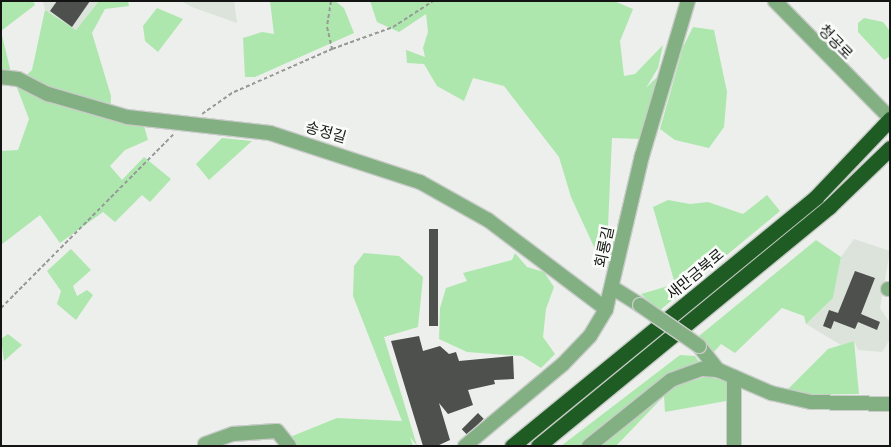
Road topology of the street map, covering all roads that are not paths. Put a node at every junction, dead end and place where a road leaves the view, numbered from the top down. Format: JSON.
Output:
{"nodes":[{"id":1,"x":688,"y":1,"type":"edge"},
{"id":2,"x":775,"y":1,"type":"edge"},
{"id":3,"x":1,"y":77,"type":"edge"},
{"id":4,"x":890,"y":118,"type":"edge"},
{"id":5,"x":890,"y":148,"type":"edge"},
{"id":6,"x":612,"y":288,"type":"junction"},
{"id":7,"x":606,"y":309,"type":"junction"},
{"id":8,"x":718,"y":370,"type":"junction"},
{"id":9,"x":734,"y":377,"type":"junction"},
{"id":10,"x":890,"y":404,"type":"edge"},
{"id":11,"x":205,"y":444,"type":"dead end"},
{"id":12,"x":289,"y":446,"type":"edge"},
{"id":13,"x":465,"y":446,"type":"edge"},
{"id":14,"x":512,"y":446,"type":"edge"},
{"id":15,"x":538,"y":446,"type":"edge"},
{"id":16,"x":589,"y":446,"type":"edge"},
{"id":17,"x":734,"y":446,"type":"edge"}],
"edges":[{"from":1,"to":6,"type":"street","name":"회룡길"},
{"from":2,"to":4,"type":"street","name":"청공로"},
{"from":3,"to":7,"type":"street","name":"송정길"},
{"from":4,"to":14,"type":"highway","name":"새만금북로"},
{"from":5,"to":15,"type":"highway"},
{"from":6,"to":7,"type":"street","name":"회룡길"},
{"from":6,"to":8,"type":"street","bridge":true},
{"from":7,"to":13,"type":"street","name":"회룡길"},
{"from":8,"to":9,"type":"street"},
{"from":8,"to":16,"type":"street"},
{"from":9,"to":10,"type":"street"},
{"from":9,"to":17,"type":"street"},
{"from":11,"to":12,"type":"street"}]}
